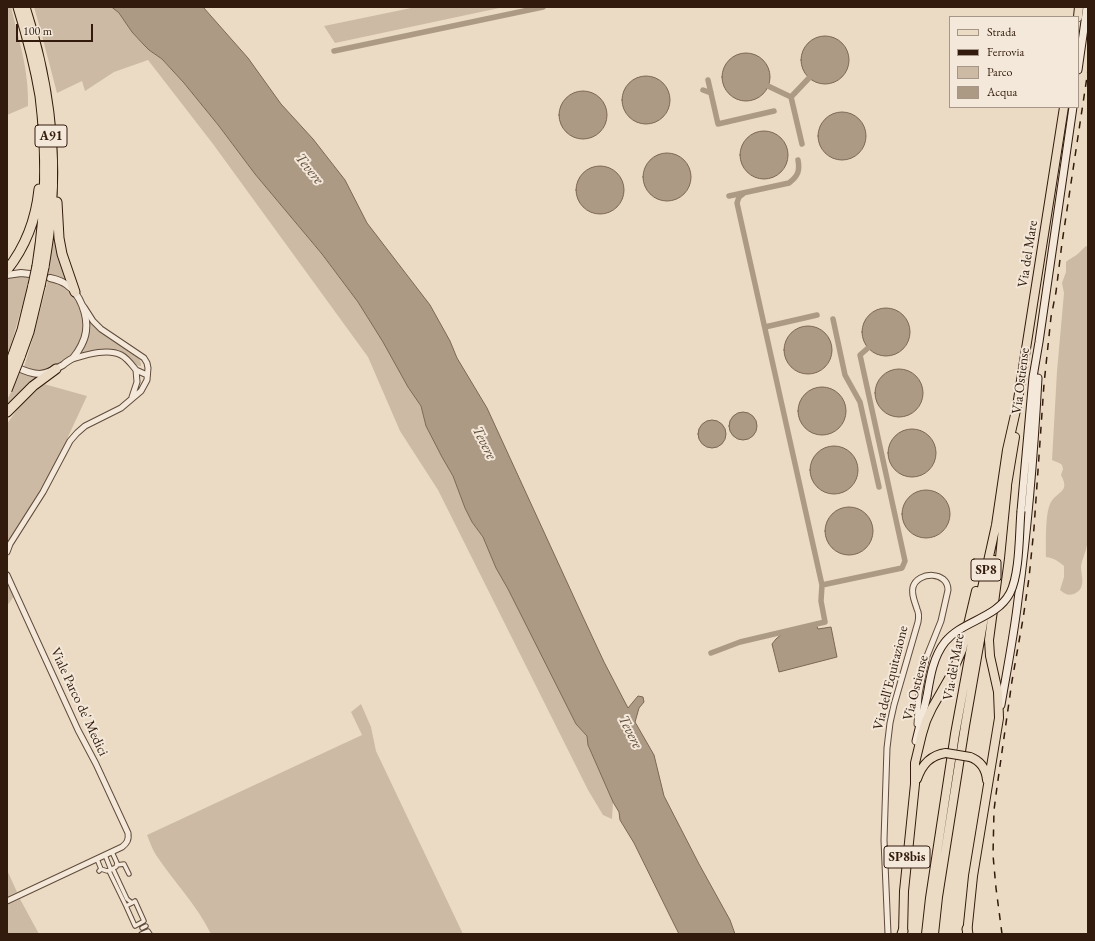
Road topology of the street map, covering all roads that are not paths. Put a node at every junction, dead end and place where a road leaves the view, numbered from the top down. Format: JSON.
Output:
{"nodes":[{"id":1,"x":18,"y":7,"type":"edge"},
{"id":2,"x":26,"y":7,"type":"edge"},
{"id":3,"x":1087,"y":7,"type":"edge"},
{"id":4,"x":1079,"y":63,"type":"edge"},
{"id":5,"x":1064,"y":108,"type":"edge"},
{"id":6,"x":1072,"y":108,"type":"edge"},
{"id":7,"x":48,"y":159,"type":"junction"},
{"id":8,"x":7,"y":270,"type":"edge"},
{"id":9,"x":30,"y":274,"type":"dead end"},
{"id":10,"x":7,"y":275,"type":"edge"},
{"id":11,"x":50,"y":278,"type":"dead end"},
{"id":12,"x":75,"y":292,"type":"junction"},
{"id":13,"x":81,"y":302,"type":"junction"},
{"id":14,"x":1039,"y":342,"type":"junction"},
{"id":15,"x":17,"y":356,"type":"junction"},
{"id":16,"x":72,"y":359,"type":"junction"},
{"id":17,"x":7,"y":364,"type":"edge"},
{"id":18,"x":56,"y":369,"type":"junction"},
{"id":19,"x":136,"y":370,"type":"junction"},
{"id":20,"x":7,"y":371,"type":"edge"},
{"id":21,"x":147,"y":375,"type":"junction"},
{"id":22,"x":7,"y":390,"type":"edge"},
{"id":23,"x":132,"y":398,"type":"junction"},
{"id":24,"x":1017,"y":406,"type":"junction"},
{"id":25,"x":7,"y":412,"type":"edge"},
{"id":26,"x":1008,"y":482,"type":"junction"},
{"id":27,"x":1001,"y":492,"type":"junction"},
{"id":28,"x":7,"y":552,"type":"edge"},
{"id":29,"x":7,"y":575,"type":"edge"},
{"id":30,"x":999,"y":718,"type":"junction"},
{"id":31,"x":916,"y":741,"type":"junction"},
{"id":32,"x":915,"y":763,"type":"junction"},
{"id":33,"x":915,"y":784,"type":"junction"},
{"id":34,"x":988,"y":789,"type":"junction"},
{"id":35,"x":112,"y":852,"type":"junction"},
{"id":36,"x":105,"y":856,"type":"junction"},
{"id":37,"x":97,"y":859,"type":"junction"},
{"id":38,"x":117,"y":865,"type":"junction"},
{"id":39,"x":111,"y":870,"type":"junction"},
{"id":40,"x":129,"y":874,"type":"dead end"},
{"id":41,"x":7,"y":901,"type":"edge"},
{"id":42,"x":132,"y":903,"type":"junction"},
{"id":43,"x":126,"y":906,"type":"junction"},
{"id":44,"x":967,"y":932,"type":"edge"},
{"id":45,"x":902,"y":933,"type":"edge"},
{"id":46,"x":141,"y":934,"type":"edge"},
{"id":47,"x":150,"y":934,"type":"edge"},
{"id":48,"x":888,"y":934,"type":"edge"},
{"id":49,"x":926,"y":934,"type":"edge"},
{"id":50,"x":934,"y":934,"type":"edge"}],
"edges":[{"from":1,"to":7,"type":"highway","number":"A91"},
{"from":2,"to":7,"type":"highway","number":"A91"},
{"from":3,"to":4,"type":"main road"},
{"from":5,"to":24,"type":"main road","name":"Via del Mare","number":"SP8"},
{"from":6,"to":14,"type":"main road","name":"Via Ostiense","number":"SP8bis"},
{"from":7,"to":8,"type":"highway"},
{"from":7,"to":12,"type":"highway"},
{"from":7,"to":15,"type":"highway","number":"A91","bridge":true},
{"from":9,"to":10,"type":"street"},
{"from":11,"to":12,"type":"street"},
{"from":12,"to":13,"type":"street"},
{"from":13,"to":16,"type":"street"},
{"from":13,"to":21,"type":"street"},
{"from":14,"to":30,"type":"main road","name":"Via Ostiense","number":"SP8bis"},
{"from":14,"to":31,"type":"main road","name":"Via Ostiense","number":"SP8bis","bridge":true},
{"from":15,"to":20,"type":"highway","number":"A91","bridge":true},
{"from":15,"to":22,"type":"highway","number":"A91","bridge":true},
{"from":16,"to":18,"type":"street"},
{"from":16,"to":19,"type":"street"},
{"from":17,"to":18,"type":"street"},
{"from":18,"to":25,"type":"highway"},
{"from":19,"to":21,"type":"street"},
{"from":19,"to":23,"type":"street"},
{"from":21,"to":23,"type":"street"},
{"from":23,"to":28,"type":"street"},
{"from":24,"to":26,"type":"main road","name":"Via del Mare","number":"SP8"},
{"from":24,"to":27,"type":"main road","name":"Via del Mare","number":"SP8"},
{"from":26,"to":30,"type":"main road"},
{"from":26,"to":50,"type":"main road","name":"Via del Mare","number":"SP8"},
{"from":27,"to":32,"type":"main road"},
{"from":27,"to":49,"type":"main road","name":"Via del Mare","number":"SP8"},
{"from":29,"to":35,"type":"street","name":"Viale Parco de' Medici"},
{"from":30,"to":34,"type":"main road","name":"Via Ostiense","number":"SP8bis"},
{"from":31,"to":32,"type":"main road","name":"Via Ostiense","number":"SP8bis"},
{"from":31,"to":48,"type":"street","name":"Via dell'Equitazione"},
{"from":32,"to":33,"type":"main road","name":"Via Ostiense","number":"SP8bis"},
{"from":33,"to":34,"type":"main road","bridge":true},
{"from":33,"to":45,"type":"main road","name":"Via Ostiense","number":"SP8bis"},
{"from":34,"to":44,"type":"main road","name":"Via Ostiense","number":"SP8bis"},
{"from":35,"to":36,"type":"street"},
{"from":35,"to":38,"type":"street"},
{"from":36,"to":37,"type":"street"},
{"from":36,"to":39,"type":"street"},
{"from":37,"to":39,"type":"street"},
{"from":37,"to":41,"type":"street"},
{"from":38,"to":39,"type":"street"},
{"from":38,"to":40,"type":"street"},
{"from":39,"to":42,"type":"street"},
{"from":39,"to":43,"type":"street"},
{"from":42,"to":43,"type":"street"},
{"from":42,"to":43,"type":"street"},
{"from":46,"to":47,"type":"street"}]}
